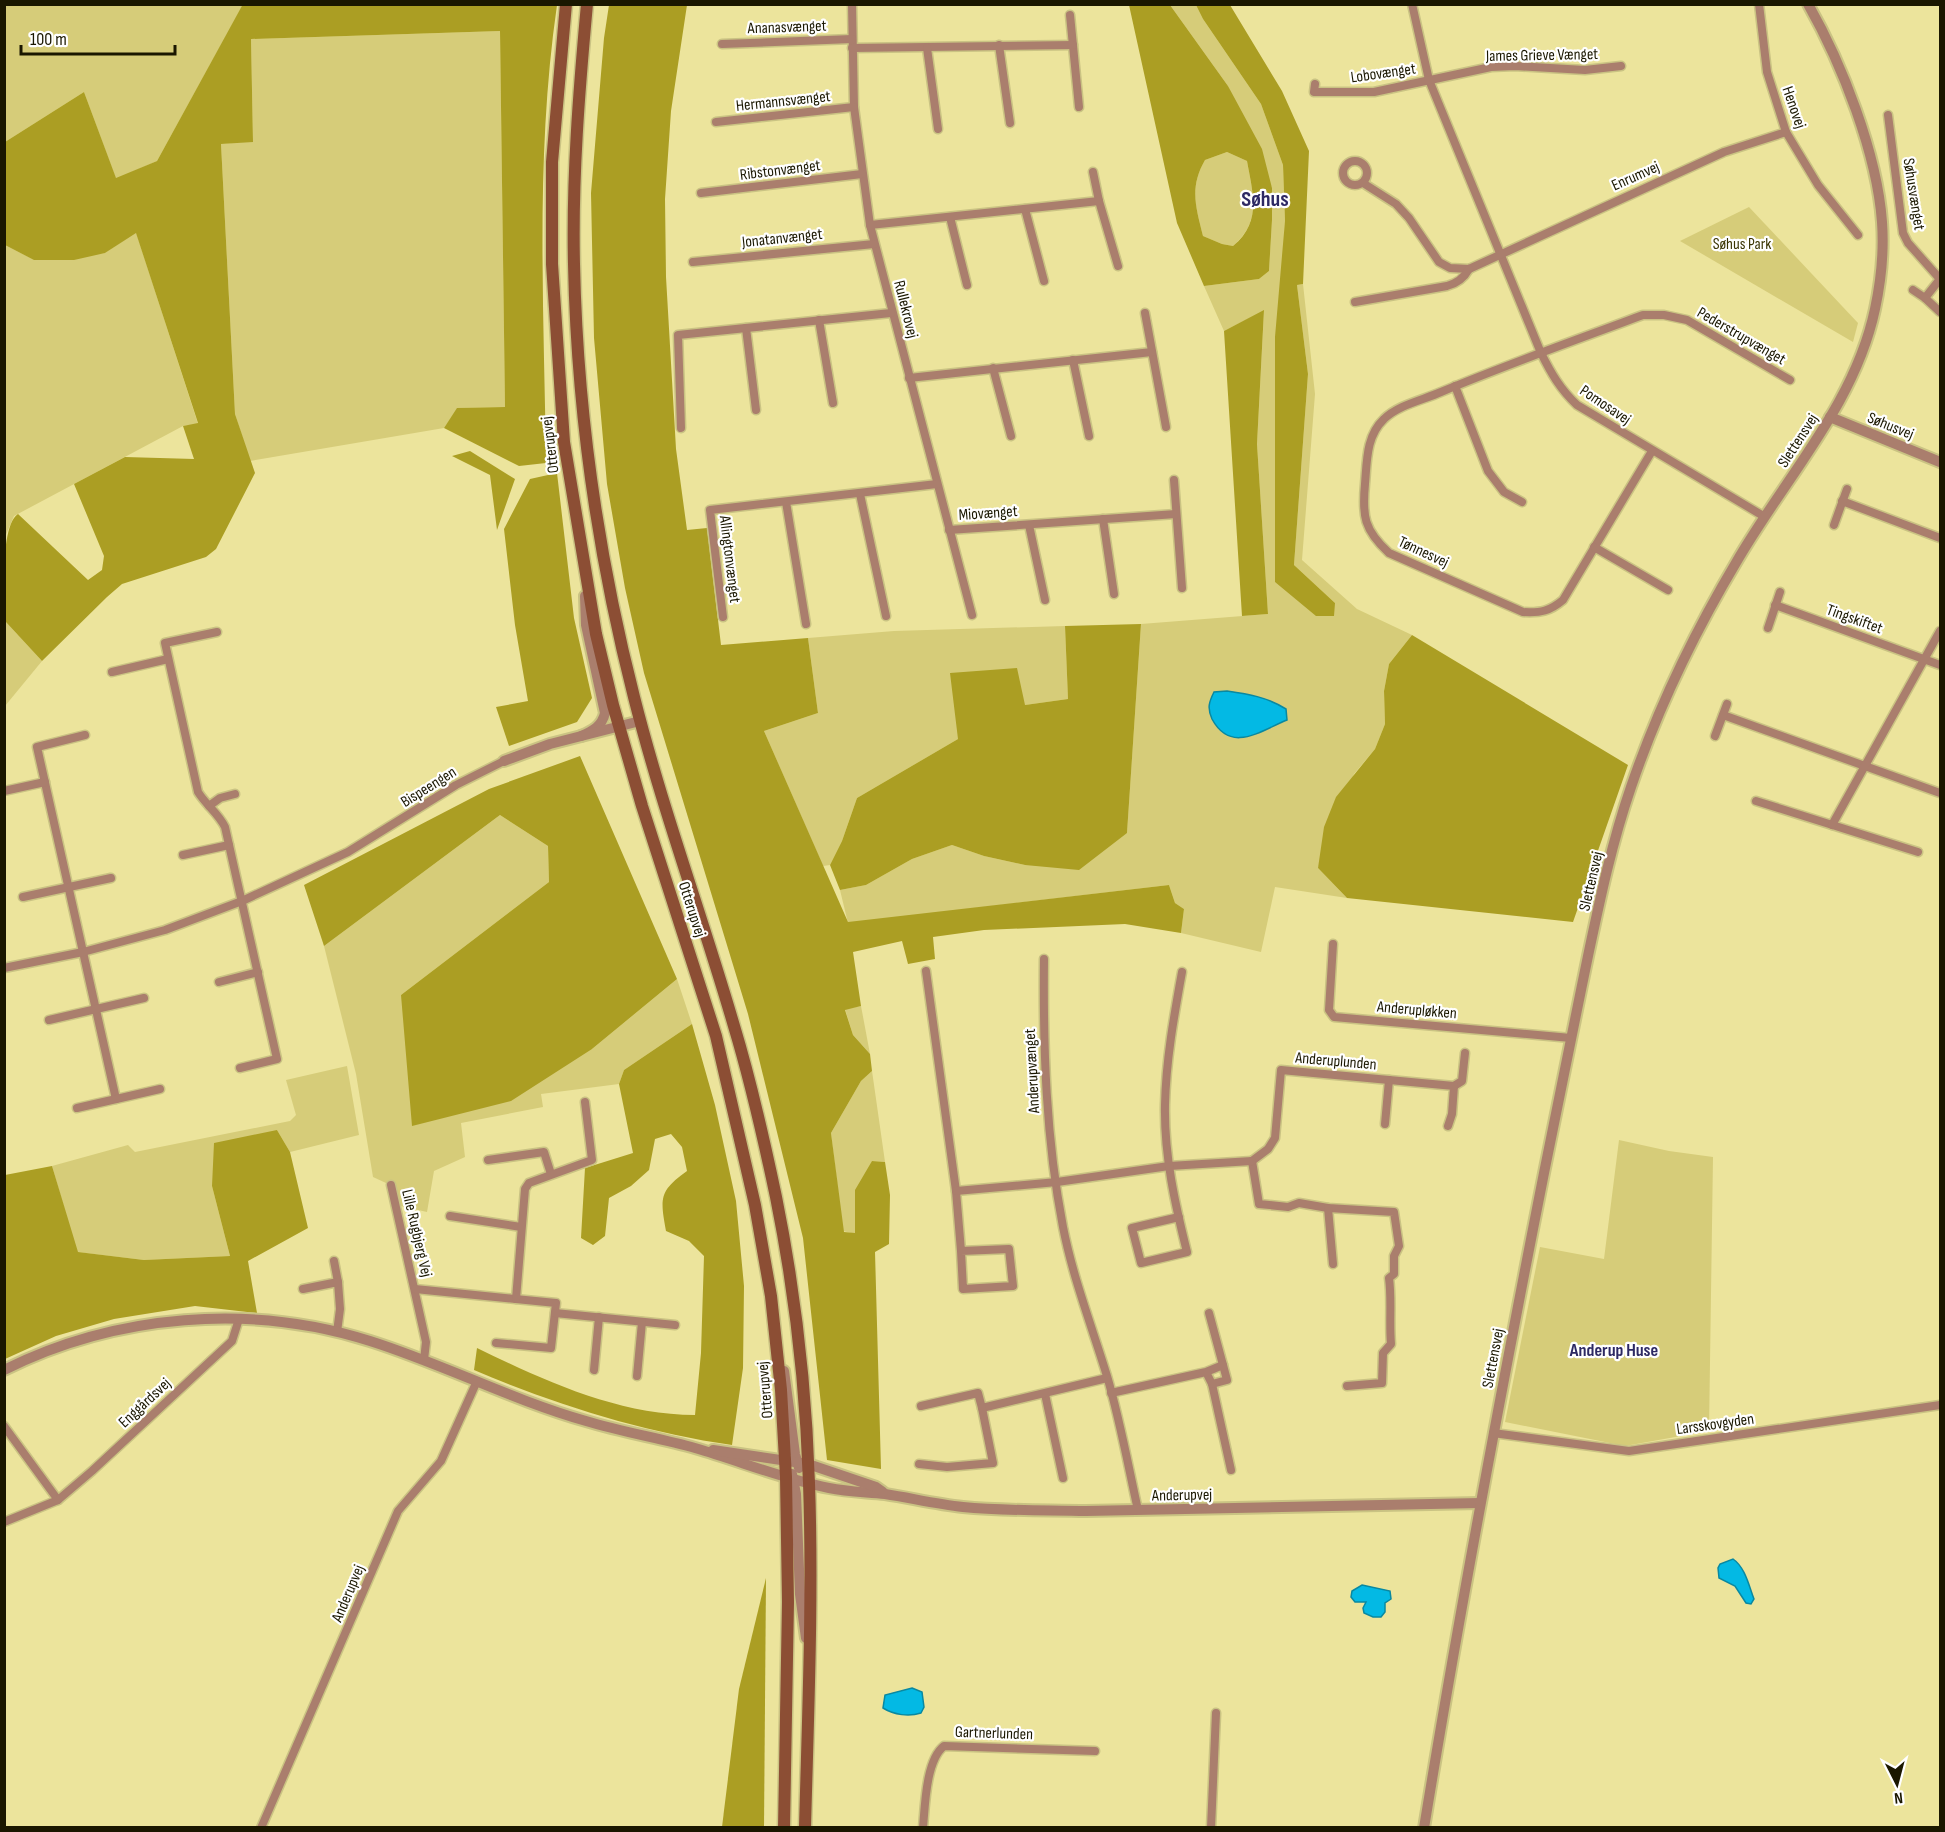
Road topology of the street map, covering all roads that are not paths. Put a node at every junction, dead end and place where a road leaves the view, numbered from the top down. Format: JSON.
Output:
{"nodes":[{"id":1,"x":566,"y":4,"type":"edge"},
{"id":2,"x":587,"y":4,"type":"edge"},
{"id":3,"x":852,"y":4,"type":"edge"},
{"id":4,"x":1412,"y":4,"type":"edge"},
{"id":5,"x":1759,"y":4,"type":"edge"},
{"id":6,"x":1808,"y":4,"type":"edge"},
{"id":7,"x":1070,"y":15,"type":"dead end"},
{"id":8,"x":852,"y":43,"type":"junction"},
{"id":9,"x":722,"y":44,"type":"dead end"},
{"id":10,"x":999,"y":45,"type":"junction"},
{"id":11,"x":1073,"y":45,"type":"junction"},
{"id":12,"x":927,"y":48,"type":"junction"},
{"id":13,"x":1621,"y":66,"type":"dead end"},
{"id":14,"x":1429,"y":80,"type":"junction"},
{"id":15,"x":1315,"y":84,"type":"dead end"},
{"id":16,"x":1079,"y":107,"type":"dead end"},
{"id":17,"x":854,"y":108,"type":"junction"},
{"id":18,"x":1888,"y":115,"type":"dead end"},
{"id":19,"x":716,"y":122,"type":"dead end"},
{"id":20,"x":1010,"y":123,"type":"dead end"},
{"id":21,"x":938,"y":129,"type":"dead end"},
{"id":22,"x":1786,"y":132,"type":"junction"},
{"id":23,"x":1093,"y":172,"type":"dead end"},
{"id":24,"x":862,"y":174,"type":"junction"},
{"id":25,"x":1363,"y":183,"type":"dead end"},
{"id":26,"x":701,"y":192,"type":"dead end"},
{"id":27,"x":1099,"y":201,"type":"junction"},
{"id":28,"x":1025,"y":209,"type":"junction"},
{"id":29,"x":950,"y":217,"type":"junction"},
{"id":30,"x":870,"y":225,"type":"junction"},
{"id":31,"x":1858,"y":235,"type":"dead end"},
{"id":32,"x":874,"y":244,"type":"junction"},
{"id":33,"x":1499,"y":254,"type":"junction"},
{"id":34,"x":693,"y":262,"type":"dead end"},
{"id":35,"x":1118,"y":266,"type":"dead end"},
{"id":36,"x":1470,"y":268,"type":"junction"},
{"id":37,"x":1044,"y":281,"type":"dead end"},
{"id":38,"x":967,"y":285,"type":"dead end"},
{"id":39,"x":1912,"y":290,"type":"dead end"},
{"id":40,"x":1925,"y":298,"type":"junction"},
{"id":41,"x":1355,"y":302,"type":"dead end"},
{"id":42,"x":1941,"y":312,"type":"edge"},
{"id":43,"x":891,"y":313,"type":"junction"},
{"id":44,"x":1145,"y":314,"type":"dead end"},
{"id":45,"x":819,"y":320,"type":"junction"},
{"id":46,"x":746,"y":328,"type":"junction"},
{"id":47,"x":1152,"y":352,"type":"junction"},
{"id":48,"x":1540,"y":353,"type":"junction"},
{"id":49,"x":1072,"y":360,"type":"junction"},
{"id":50,"x":993,"y":368,"type":"junction"},
{"id":51,"x":909,"y":378,"type":"junction"},
{"id":52,"x":1790,"y":380,"type":"dead end"},
{"id":53,"x":1455,"y":386,"type":"junction"},
{"id":54,"x":833,"y":403,"type":"dead end"},
{"id":55,"x":756,"y":410,"type":"dead end"},
{"id":56,"x":1830,"y":417,"type":"junction"},
{"id":57,"x":1166,"y":426,"type":"dead end"},
{"id":58,"x":681,"y":428,"type":"dead end"},
{"id":59,"x":1011,"y":436,"type":"dead end"},
{"id":60,"x":1089,"y":436,"type":"dead end"},
{"id":61,"x":1652,"y":451,"type":"junction"},
{"id":62,"x":1941,"y":462,"type":"edge"},
{"id":63,"x":1174,"y":480,"type":"dead end"},
{"id":64,"x":938,"y":484,"type":"junction"},
{"id":65,"x":1847,"y":489,"type":"dead end"},
{"id":66,"x":860,"y":494,"type":"junction"},
{"id":67,"x":1842,"y":501,"type":"junction"},
{"id":68,"x":786,"y":502,"type":"junction"},
{"id":69,"x":1522,"y":502,"type":"dead end"},
{"id":70,"x":1176,"y":514,"type":"junction"},
{"id":71,"x":1766,"y":517,"type":"junction"},
{"id":72,"x":1104,"y":519,"type":"junction"},
{"id":73,"x":1029,"y":525,"type":"junction"},
{"id":74,"x":1834,"y":525,"type":"dead end"},
{"id":75,"x":950,"y":530,"type":"junction"},
{"id":76,"x":1941,"y":538,"type":"edge"},
{"id":77,"x":1594,"y":547,"type":"junction"},
{"id":78,"x":584,"y":562,"type":"junction"},
{"id":79,"x":1182,"y":588,"type":"dead end"},
{"id":80,"x":1668,"y":590,"type":"dead end"},
{"id":81,"x":1780,"y":592,"type":"dead end"},
{"id":82,"x":1114,"y":594,"type":"dead end"},
{"id":83,"x":1045,"y":600,"type":"dead end"},
{"id":84,"x":1775,"y":605,"type":"junction"},
{"id":85,"x":972,"y":615,"type":"dead end"},
{"id":86,"x":886,"y":616,"type":"dead end"},
{"id":87,"x":723,"y":617,"type":"dead end"},
{"id":88,"x":806,"y":624,"type":"dead end"},
{"id":89,"x":1768,"y":628,"type":"dead end"},
{"id":90,"x":1941,"y":631,"type":"edge"},
{"id":91,"x":217,"y":632,"type":"dead end"},
{"id":92,"x":168,"y":659,"type":"junction"},
{"id":93,"x":1925,"y":659,"type":"junction"},
{"id":94,"x":1941,"y":665,"type":"edge"},
{"id":95,"x":112,"y":672,"type":"dead end"},
{"id":96,"x":1727,"y":704,"type":"dead end"},
{"id":97,"x":1723,"y":715,"type":"junction"},
{"id":98,"x":640,"y":721,"type":"junction"},
{"id":99,"x":619,"y":726,"type":"junction"},
{"id":100,"x":85,"y":735,"type":"dead end"},
{"id":101,"x":581,"y":736,"type":"junction"},
{"id":102,"x":1715,"y":736,"type":"dead end"},
{"id":103,"x":504,"y":761,"type":"joint"},
{"id":104,"x":1864,"y":766,"type":"junction"},
{"id":105,"x":45,"y":782,"type":"junction"},
{"id":106,"x":4,"y":791,"type":"edge"},
{"id":107,"x":1941,"y":793,"type":"edge"},
{"id":108,"x":235,"y":794,"type":"dead end"},
{"id":109,"x":1756,"y":801,"type":"dead end"},
{"id":110,"x":209,"y":807,"type":"junction"},
{"id":111,"x":1832,"y":825,"type":"junction"},
{"id":112,"x":229,"y":845,"type":"junction"},
{"id":113,"x":1918,"y":852,"type":"dead end"},
{"id":114,"x":183,"y":855,"type":"dead end"},
{"id":115,"x":111,"y":878,"type":"dead end"},
{"id":116,"x":68,"y":887,"type":"junction"},
{"id":117,"x":23,"y":897,"type":"dead end"},
{"id":118,"x":242,"y":901,"type":"junction"},
{"id":119,"x":1333,"y":944,"type":"dead end"},
{"id":120,"x":83,"y":952,"type":"junction"},
{"id":121,"x":1044,"y":959,"type":"dead end"},
{"id":122,"x":4,"y":968,"type":"edge"},
{"id":123,"x":926,"y":971,"type":"dead end"},
{"id":124,"x":258,"y":972,"type":"junction"},
{"id":125,"x":1182,"y":972,"type":"dead end"},
{"id":126,"x":219,"y":982,"type":"dead end"},
{"id":127,"x":144,"y":998,"type":"dead end"},
{"id":128,"x":96,"y":1009,"type":"junction"},
{"id":129,"x":49,"y":1020,"type":"dead end"},
{"id":130,"x":1571,"y":1038,"type":"junction"},
{"id":131,"x":1465,"y":1053,"type":"dead end"},
{"id":132,"x":240,"y":1068,"type":"dead end"},
{"id":133,"x":1389,"y":1080,"type":"junction"},
{"id":134,"x":1454,"y":1086,"type":"junction"},
{"id":135,"x":160,"y":1089,"type":"dead end"},
{"id":136,"x":116,"y":1099,"type":"junction"},
{"id":137,"x":585,"y":1102,"type":"dead end"},
{"id":138,"x":77,"y":1108,"type":"dead end"},
{"id":139,"x":1385,"y":1124,"type":"dead end"},
{"id":140,"x":1448,"y":1126,"type":"dead end"},
{"id":141,"x":488,"y":1160,"type":"dead end"},
{"id":142,"x":1252,"y":1161,"type":"junction"},
{"id":143,"x":1169,"y":1166,"type":"junction"},
{"id":144,"x":551,"y":1174,"type":"junction"},
{"id":145,"x":1057,"y":1182,"type":"junction"},
{"id":146,"x":391,"y":1185,"type":"dead end"},
{"id":147,"x":956,"y":1191,"type":"junction"},
{"id":148,"x":1328,"y":1208,"type":"junction"},
{"id":149,"x":450,"y":1216,"type":"dead end"},
{"id":150,"x":1179,"y":1217,"type":"junction"},
{"id":151,"x":521,"y":1227,"type":"junction"},
{"id":152,"x":961,"y":1251,"type":"junction"},
{"id":153,"x":334,"y":1261,"type":"dead end"},
{"id":154,"x":1333,"y":1264,"type":"dead end"},
{"id":155,"x":338,"y":1282,"type":"junction"},
{"id":156,"x":416,"y":1288,"type":"junction"},
{"id":157,"x":303,"y":1289,"type":"dead end"},
{"id":158,"x":516,"y":1299,"type":"junction"},
{"id":159,"x":555,"y":1313,"type":"junction"},
{"id":160,"x":1209,"y":1313,"type":"dead end"},
{"id":161,"x":599,"y":1317,"type":"junction"},
{"id":162,"x":239,"y":1319,"type":"junction"},
{"id":163,"x":642,"y":1322,"type":"junction"},
{"id":164,"x":675,"y":1325,"type":"dead end"},
{"id":165,"x":337,"y":1332,"type":"junction"},
{"id":166,"x":496,"y":1342,"type":"dead end"},
{"id":167,"x":424,"y":1360,"type":"junction"},
{"id":168,"x":1223,"y":1365,"type":"junction"},
{"id":169,"x":4,"y":1370,"type":"edge"},
{"id":170,"x":594,"y":1370,"type":"dead end"},
{"id":171,"x":1206,"y":1372,"type":"junction"},
{"id":172,"x":637,"y":1376,"type":"dead end"},
{"id":173,"x":1107,"y":1378,"type":"junction"},
{"id":174,"x":477,"y":1381,"type":"junction"},
{"id":175,"x":1212,"y":1384,"type":"junction"},
{"id":176,"x":1347,"y":1386,"type":"dead end"},
{"id":177,"x":1111,"y":1393,"type":"junction"},
{"id":178,"x":1045,"y":1394,"type":"junction"},
{"id":179,"x":921,"y":1406,"type":"dead end"},
{"id":180,"x":1941,"y":1406,"type":"edge"},
{"id":181,"x":982,"y":1408,"type":"junction"},
{"id":182,"x":4,"y":1426,"type":"edge"},
{"id":183,"x":1493,"y":1434,"type":"junction"},
{"id":184,"x":694,"y":1448,"type":"junction"},
{"id":185,"x":797,"y":1463,"type":"junction"},
{"id":186,"x":919,"y":1464,"type":"dead end"},
{"id":187,"x":1231,"y":1470,"type":"dead end"},
{"id":188,"x":790,"y":1478,"type":"junction"},
{"id":189,"x":1063,"y":1478,"type":"dead end"},
{"id":190,"x":809,"y":1484,"type":"junction"},
{"id":191,"x":885,"y":1494,"type":"junction"},
{"id":192,"x":58,"y":1500,"type":"junction"},
{"id":193,"x":1480,"y":1503,"type":"junction"},
{"id":194,"x":1138,"y":1510,"type":"junction"},
{"id":195,"x":4,"y":1522,"type":"edge"},
{"id":196,"x":808,"y":1654,"type":"junction"},
{"id":197,"x":1216,"y":1713,"type":"dead end"},
{"id":198,"x":1095,"y":1751,"type":"dead end"},
{"id":199,"x":261,"y":1827,"type":"edge"},
{"id":200,"x":784,"y":1827,"type":"edge"},
{"id":201,"x":806,"y":1827,"type":"edge"},
{"id":202,"x":922,"y":1827,"type":"edge"},
{"id":203,"x":1211,"y":1827,"type":"edge"},
{"id":204,"x":1424,"y":1827,"type":"edge"}],
"edges":[{"from":1,"to":78,"type":"main road","name":"Otterupvej"},
{"from":2,"to":98,"type":"main road","name":"Otterupvej"},
{"from":3,"to":8,"type":"street","name":"Rullekrovej"},
{"from":4,"to":14,"type":"street","name":"Pomosavej"},
{"from":5,"to":22,"type":"street","name":"Henovej"},
{"from":6,"to":56,"type":"street","name":"Slettensvej"},
{"from":7,"to":11,"type":"street"},
{"from":8,"to":9,"type":"street","name":"Ananasvænget"},
{"from":8,"to":12,"type":"street","name":"Ananasvænget"},
{"from":8,"to":17,"type":"street","name":"Rullekrovej"},
{"from":10,"to":11,"type":"street","name":"Ananasvænget"},
{"from":10,"to":12,"type":"street","name":"Ananasvænget"},
{"from":10,"to":20,"type":"street"},
{"from":11,"to":16,"type":"street"},
{"from":12,"to":21,"type":"street"},
{"from":13,"to":14,"type":"street","name":"James Grieve Vænget"},
{"from":14,"to":15,"type":"street","name":"Lobovænget"},
{"from":14,"to":33,"type":"street","name":"Pomosavej"},
{"from":17,"to":19,"type":"street","name":"Hermannsvænget"},
{"from":17,"to":24,"type":"street","name":"Rullekrovej"},
{"from":18,"to":40,"type":"street","name":"Søhusvænget"},
{"from":22,"to":31,"type":"street","name":"Henovej"},
{"from":22,"to":33,"type":"street","name":"Enrumvej"},
{"from":23,"to":27,"type":"street"},
{"from":24,"to":26,"type":"street","name":"Ribstonvænget"},
{"from":24,"to":30,"type":"street","name":"Rullekrovej"},
{"from":25,"to":36,"type":"street"},
{"from":27,"to":28,"type":"street"},
{"from":27,"to":35,"type":"street"},
{"from":28,"to":29,"type":"street"},
{"from":28,"to":37,"type":"street"},
{"from":29,"to":30,"type":"street"},
{"from":29,"to":38,"type":"street"},
{"from":30,"to":32,"type":"street","name":"Rullekrovej"},
{"from":32,"to":34,"type":"street","name":"Jonatanvænget"},
{"from":32,"to":43,"type":"street","name":"Rullekrovej"},
{"from":33,"to":36,"type":"street"},
{"from":33,"to":48,"type":"street","name":"Pomosavej"},
{"from":36,"to":41,"type":"street"},
{"from":39,"to":40,"type":"street"},
{"from":40,"to":42,"type":"street"},
{"from":43,"to":45,"type":"street"},
{"from":43,"to":51,"type":"street","name":"Rullekrovej"},
{"from":44,"to":47,"type":"street"},
{"from":45,"to":46,"type":"street"},
{"from":45,"to":54,"type":"street"},
{"from":46,"to":55,"type":"street"},
{"from":46,"to":58,"type":"street"},
{"from":47,"to":49,"type":"street"},
{"from":47,"to":57,"type":"street"},
{"from":48,"to":52,"type":"street","name":"Pederstrupvænget"},
{"from":48,"to":53,"type":"street","name":"Tønnesvej"},
{"from":48,"to":61,"type":"street","name":"Pomosavej"},
{"from":49,"to":50,"type":"street"},
{"from":49,"to":60,"type":"street"},
{"from":50,"to":51,"type":"street"},
{"from":50,"to":59,"type":"street"},
{"from":51,"to":64,"type":"street","name":"Rullekrovej"},
{"from":53,"to":69,"type":"street"},
{"from":53,"to":77,"type":"street","name":"Tønnesvej"},
{"from":56,"to":62,"type":"street","name":"Søhusvej"},
{"from":56,"to":71,"type":"street","name":"Slettensvej"},
{"from":61,"to":71,"type":"street","name":"Pomosavej"},
{"from":61,"to":77,"type":"street","name":"Tønnesvej"},
{"from":63,"to":70,"type":"street"},
{"from":64,"to":66,"type":"street","name":"Allingtonvænget"},
{"from":64,"to":75,"type":"street","name":"Rullekrovej"},
{"from":65,"to":67,"type":"street"},
{"from":66,"to":68,"type":"street","name":"Allingtonvænget"},
{"from":66,"to":86,"type":"street"},
{"from":67,"to":74,"type":"street"},
{"from":67,"to":76,"type":"street"},
{"from":68,"to":87,"type":"street","name":"Allingtonvænget"},
{"from":68,"to":88,"type":"street"},
{"from":70,"to":72,"type":"street","name":"Miovænget"},
{"from":70,"to":79,"type":"street"},
{"from":71,"to":130,"type":"street","name":"Slettensvej"},
{"from":72,"to":73,"type":"street","name":"Miovænget"},
{"from":72,"to":82,"type":"street"},
{"from":73,"to":75,"type":"street","name":"Miovænget"},
{"from":73,"to":83,"type":"street","name":"Miovænget"},
{"from":75,"to":85,"type":"street","name":"Rullekrovej"},
{"from":77,"to":80,"type":"street"},
{"from":78,"to":99,"type":"main road","name":"Otterupvej"},
{"from":78,"to":101,"type":"street"},
{"from":81,"to":84,"type":"street"},
{"from":84,"to":89,"type":"street"},
{"from":84,"to":93,"type":"street","name":"Tingskiftet"},
{"from":90,"to":93,"type":"street"},
{"from":91,"to":92,"type":"street"},
{"from":92,"to":95,"type":"street"},
{"from":92,"to":110,"type":"street"},
{"from":93,"to":94,"type":"street","name":"Tingskiftet"},
{"from":93,"to":104,"type":"street"},
{"from":96,"to":97,"type":"street"},
{"from":97,"to":102,"type":"street"},
{"from":97,"to":104,"type":"street"},
{"from":98,"to":99,"type":"street","name":"Bispeengen"},
{"from":98,"to":185,"type":"main road","name":"Otterupvej"},
{"from":99,"to":101,"type":"street","name":"Bispeengen"},
{"from":99,"to":185,"type":"main road","name":"Otterupvej"},
{"from":100,"to":105,"type":"street"},
{"from":101,"to":103,"type":"street","name":"Bispeengen"},
{"from":103,"to":118,"type":"street","name":"Bispeengen"},
{"from":104,"to":107,"type":"street"},
{"from":104,"to":111,"type":"street"},
{"from":105,"to":106,"type":"street"},
{"from":105,"to":116,"type":"street"},
{"from":108,"to":110,"type":"street"},
{"from":109,"to":111,"type":"street"},
{"from":110,"to":112,"type":"street"},
{"from":111,"to":113,"type":"street"},
{"from":112,"to":114,"type":"street"},
{"from":112,"to":118,"type":"street"},
{"from":115,"to":116,"type":"street"},
{"from":116,"to":117,"type":"street"},
{"from":116,"to":120,"type":"street"},
{"from":118,"to":120,"type":"street","name":"Bispeengen"},
{"from":118,"to":124,"type":"street"},
{"from":119,"to":130,"type":"street","name":"Anderupløkken"},
{"from":120,"to":122,"type":"street","name":"Bispeengen"},
{"from":120,"to":128,"type":"street"},
{"from":121,"to":145,"type":"street","name":"Anderupvænget"},
{"from":123,"to":147,"type":"street"},
{"from":124,"to":126,"type":"street"},
{"from":124,"to":132,"type":"street"},
{"from":125,"to":143,"type":"street"},
{"from":127,"to":128,"type":"street"},
{"from":128,"to":129,"type":"street"},
{"from":128,"to":136,"type":"street"},
{"from":130,"to":183,"type":"street","name":"Slettensvej"},
{"from":131,"to":134,"type":"street"},
{"from":133,"to":134,"type":"street","name":"Anderuplunden"},
{"from":133,"to":139,"type":"street","name":"Anderuplunden"},
{"from":133,"to":142,"type":"street","name":"Anderuplunden"},
{"from":134,"to":140,"type":"street"},
{"from":135,"to":136,"type":"street"},
{"from":136,"to":138,"type":"street"},
{"from":137,"to":144,"type":"street"},
{"from":141,"to":144,"type":"street"},
{"from":142,"to":143,"type":"street"},
{"from":142,"to":148,"type":"street"},
{"from":143,"to":145,"type":"street"},
{"from":143,"to":150,"type":"street"},
{"from":144,"to":151,"type":"street"},
{"from":145,"to":147,"type":"street"},
{"from":145,"to":173,"type":"street","name":"Anderupvænget"},
{"from":146,"to":156,"type":"street","name":"Lille Rugbjerg Vej"},
{"from":147,"to":152,"type":"street"},
{"from":148,"to":154,"type":"street"},
{"from":148,"to":176,"type":"street"},
{"from":149,"to":151,"type":"street"},
{"from":150,"to":150,"type":"street"},
{"from":151,"to":158,"type":"street"},
{"from":152,"to":152,"type":"street"},
{"from":153,"to":155,"type":"street"},
{"from":155,"to":157,"type":"street"},
{"from":155,"to":165,"type":"street"},
{"from":156,"to":158,"type":"street","name":"Lille Rugbjerg Vej"},
{"from":156,"to":167,"type":"street","name":"Lille Rugbjerg Vej"},
{"from":158,"to":159,"type":"street","name":"Lille Rugbjerg Vej"},
{"from":159,"to":161,"type":"street","name":"Lille Rugbjerg Vej"},
{"from":159,"to":166,"type":"street"},
{"from":160,"to":168,"type":"street"},
{"from":161,"to":163,"type":"street","name":"Lille Rugbjerg Vej"},
{"from":161,"to":170,"type":"street"},
{"from":162,"to":165,"type":"street","name":"Anderupvej"},
{"from":162,"to":169,"type":"street","name":"Anderupvej"},
{"from":162,"to":192,"type":"street","name":"Enggårdsvej"},
{"from":163,"to":164,"type":"street","name":"Lille Rugbjerg Vej"},
{"from":163,"to":172,"type":"street"},
{"from":165,"to":167,"type":"street","name":"Anderupvej"},
{"from":167,"to":174,"type":"street","name":"Anderupvej"},
{"from":168,"to":171,"type":"street"},
{"from":168,"to":175,"type":"street"},
{"from":171,"to":175,"type":"street"},
{"from":171,"to":177,"type":"street"},
{"from":173,"to":177,"type":"street","name":"Anderupvænget"},
{"from":173,"to":178,"type":"street"},
{"from":174,"to":184,"type":"street","name":"Anderupvej"},
{"from":174,"to":199,"type":"street","name":"Anderupvej"},
{"from":175,"to":187,"type":"street"},
{"from":177,"to":194,"type":"street","name":"Anderupvænget"},
{"from":178,"to":181,"type":"street"},
{"from":178,"to":189,"type":"street"},
{"from":179,"to":181,"type":"street"},
{"from":180,"to":183,"type":"street","name":"Larsskovgyden"},
{"from":181,"to":186,"type":"street"},
{"from":182,"to":192,"type":"street"},
{"from":183,"to":193,"type":"street","name":"Slettensvej"},
{"from":184,"to":185,"type":"street","name":"Anderupvej"},
{"from":184,"to":188,"type":"street","name":"Anderupvej"},
{"from":185,"to":188,"type":"main road","name":"Otterupvej"},
{"from":185,"to":190,"type":"main road","name":"Otterupvej"},
{"from":185,"to":191,"type":"street","name":"Anderupvej"},
{"from":188,"to":190,"type":"street","name":"Anderupvej"},
{"from":188,"to":196,"type":"street"},
{"from":188,"to":200,"type":"main road","name":"Otterupvej"},
{"from":190,"to":191,"type":"street","name":"Anderupvej"},
{"from":190,"to":196,"type":"main road","name":"Otterupvej"},
{"from":191,"to":194,"type":"street","name":"Anderupvej"},
{"from":192,"to":195,"type":"street","name":"Enggårdsvej"},
{"from":193,"to":194,"type":"street","name":"Anderupvej"},
{"from":193,"to":204,"type":"street","name":"Slettensvej"},
{"from":196,"to":201,"type":"main road","name":"Otterupvej"},
{"from":197,"to":203,"type":"street"},
{"from":198,"to":202,"type":"street","name":"Gartnerlunden"}]}
